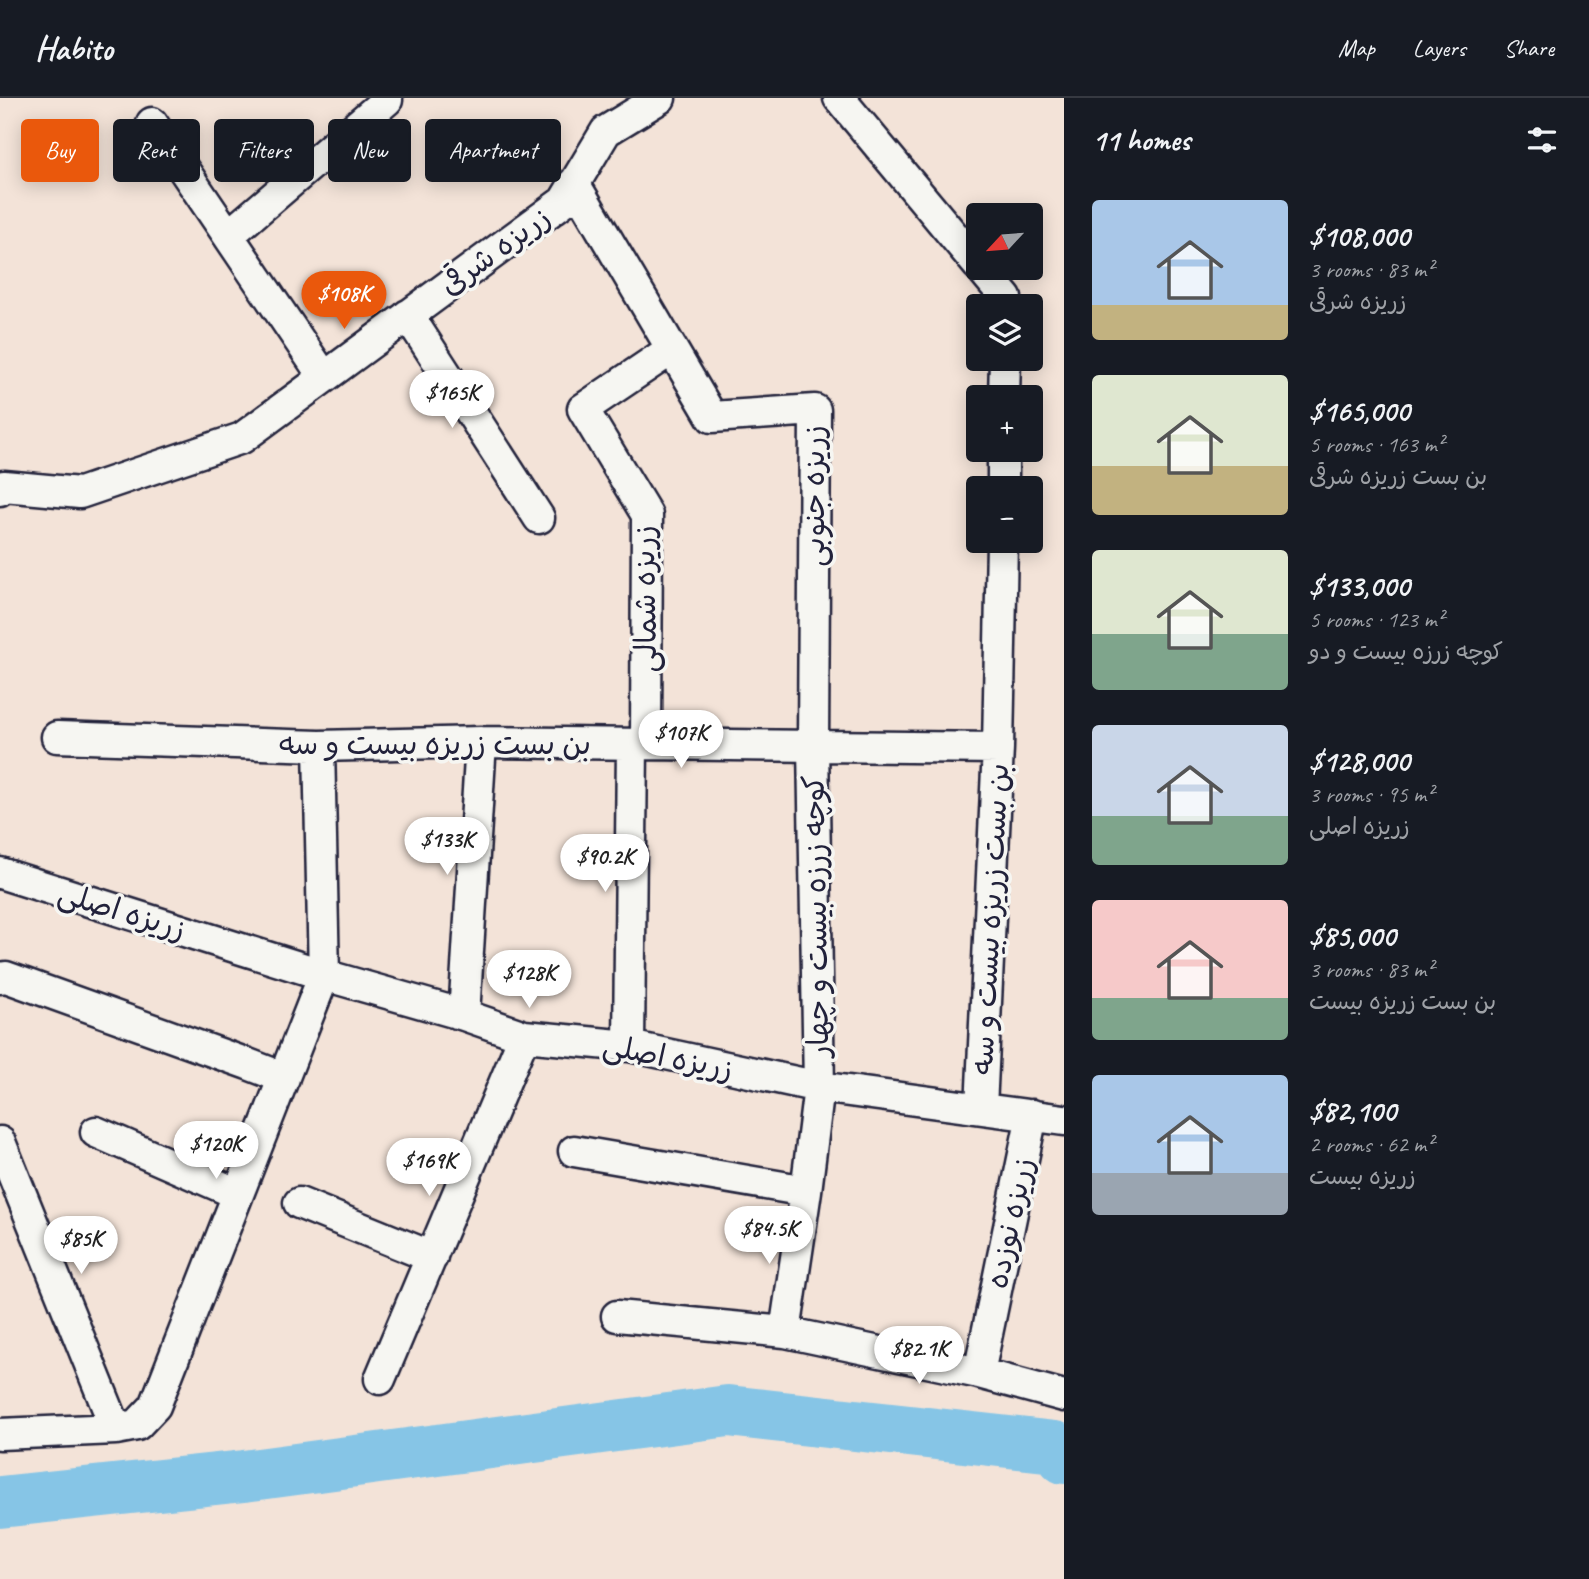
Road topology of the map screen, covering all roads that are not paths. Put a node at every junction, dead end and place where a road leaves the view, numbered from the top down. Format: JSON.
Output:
{"nodes":[{"id":1,"x":660,"y":98,"type":"edge"},
{"id":2,"x":839,"y":98,"type":"edge"},
{"id":3,"x":387,"y":100,"type":"dead end"},
{"id":4,"x":193,"y":182,"type":"edge"},
{"id":5,"x":574,"y":183,"type":"junction"},
{"id":6,"x":229,"y":235,"type":"junction"},
{"id":7,"x":966,"y":250,"type":"edge"},
{"id":8,"x":991,"y":280,"type":"edge"},
{"id":9,"x":1003,"y":294,"type":"edge"},
{"id":10,"x":408,"y":315,"type":"junction"},
{"id":11,"x":672,"y":349,"type":"junction"},
{"id":12,"x":324,"y":377,"type":"junction"},
{"id":13,"x":0,"y":490,"type":"edge"},
{"id":14,"x":538,"y":518,"type":"dead end"},
{"id":15,"x":1002,"y":553,"type":"edge"},
{"id":16,"x":57,"y":737,"type":"dead end"},
{"id":17,"x":481,"y":742,"type":"junction"},
{"id":18,"x":639,"y":744,"type":"junction"},
{"id":19,"x":319,"y":746,"type":"junction"},
{"id":20,"x":813,"y":746,"type":"junction"},
{"id":21,"x":998,"y":748,"type":"junction"},
{"id":22,"x":0,"y":873,"type":"edge"},
{"id":23,"x":324,"y":975,"type":"junction"},
{"id":24,"x":3,"y":978,"type":"edge"},
{"id":25,"x":464,"y":1015,"type":"junction"},
{"id":26,"x":524,"y":1035,"type":"junction"},
{"id":27,"x":629,"y":1046,"type":"junction"},
{"id":28,"x":284,"y":1078,"type":"junction"},
{"id":29,"x":819,"y":1087,"type":"junction"},
{"id":30,"x":981,"y":1108,"type":"junction"},
{"id":31,"x":1032,"y":1115,"type":"junction"},
{"id":32,"x":1064,"y":1120,"type":"edge"},
{"id":33,"x":96,"y":1132,"type":"dead end"},
{"id":34,"x":0,"y":1142,"type":"edge"},
{"id":35,"x":574,"y":1151,"type":"dead end"},
{"id":36,"x":806,"y":1191,"type":"junction"},
{"id":37,"x":238,"y":1194,"type":"junction"},
{"id":38,"x":299,"y":1203,"type":"dead end"},
{"id":39,"x":432,"y":1257,"type":"junction"},
{"id":40,"x":617,"y":1316,"type":"dead end"},
{"id":41,"x":785,"y":1332,"type":"junction"},
{"id":42,"x":979,"y":1373,"type":"junction"},
{"id":43,"x":380,"y":1379,"type":"dead end"},
{"id":44,"x":1064,"y":1396,"type":"edge"},
{"id":45,"x":116,"y":1429,"type":"junction"},
{"id":46,"x":0,"y":1434,"type":"edge"}],
"edges":[{"from":1,"to":5,"type":"street","name":"زریزه شرقی"},
{"from":2,"to":7,"type":"street"},
{"from":3,"to":6,"type":"street"},
{"from":4,"to":6,"type":"street"},
{"from":5,"to":10,"type":"street","name":"زریزه شرقی"},
{"from":5,"to":11,"type":"street","name":"زریزه جنوبی"},
{"from":6,"to":12,"type":"street"},
{"from":8,"to":9,"type":"street"},
{"from":10,"to":12,"type":"street","name":"زریزه شرقی"},
{"from":10,"to":14,"type":"street"},
{"from":11,"to":18,"type":"street","name":"زریزه شمالی"},
{"from":11,"to":20,"type":"street","name":"زریزه جنوبی"},
{"from":12,"to":13,"type":"street","name":"زریزه شرقی"},
{"from":15,"to":21,"type":"street"},
{"from":16,"to":19,"type":"street","name":"بن بست زریزه بیست و سه"},
{"from":17,"to":18,"type":"street","name":"بن بست زریزه بیست و سه"},
{"from":17,"to":19,"type":"street","name":"بن بست زریزه بیست و سه"},
{"from":17,"to":25,"type":"street"},
{"from":18,"to":20,"type":"street","name":"بن بست زریزه بیست و سه"},
{"from":18,"to":27,"type":"street"},
{"from":19,"to":23,"type":"street"},
{"from":20,"to":21,"type":"street","name":"بن بست زریزه بیست و سه"},
{"from":20,"to":29,"type":"street","name":"کوچه زرزه بیست و چهار"},
{"from":21,"to":30,"type":"street","name":"بن بست زریزه بیست و سه"},
{"from":22,"to":23,"type":"street","name":"زریزه اصلی"},
{"from":23,"to":25,"type":"street","name":"زریزه اصلی"},
{"from":23,"to":28,"type":"street"},
{"from":24,"to":28,"type":"street"},
{"from":25,"to":26,"type":"street","name":"زریزه اصلی"},
{"from":26,"to":27,"type":"street","name":"زریزه اصلی"},
{"from":26,"to":39,"type":"street"},
{"from":27,"to":29,"type":"street","name":"زریزه اصلی"},
{"from":28,"to":37,"type":"street"},
{"from":29,"to":30,"type":"street","name":"زریزه اصلی"},
{"from":29,"to":36,"type":"street","name":"کوچه زرزه بیست و چهار"},
{"from":30,"to":31,"type":"street","name":"زریزه اصلی"},
{"from":31,"to":32,"type":"street","name":"زریزه اصلی"},
{"from":31,"to":42,"type":"street","name":"زریزه نوزده"},
{"from":33,"to":37,"type":"street"},
{"from":34,"to":45,"type":"street"},
{"from":35,"to":36,"type":"street"},
{"from":36,"to":41,"type":"street","name":"کوچه زرزه بیست و چهار"},
{"from":37,"to":45,"type":"street"},
{"from":38,"to":39,"type":"street"},
{"from":39,"to":43,"type":"street"},
{"from":40,"to":41,"type":"street"},
{"from":41,"to":42,"type":"street"},
{"from":42,"to":44,"type":"street"},
{"from":45,"to":46,"type":"street"}]}
